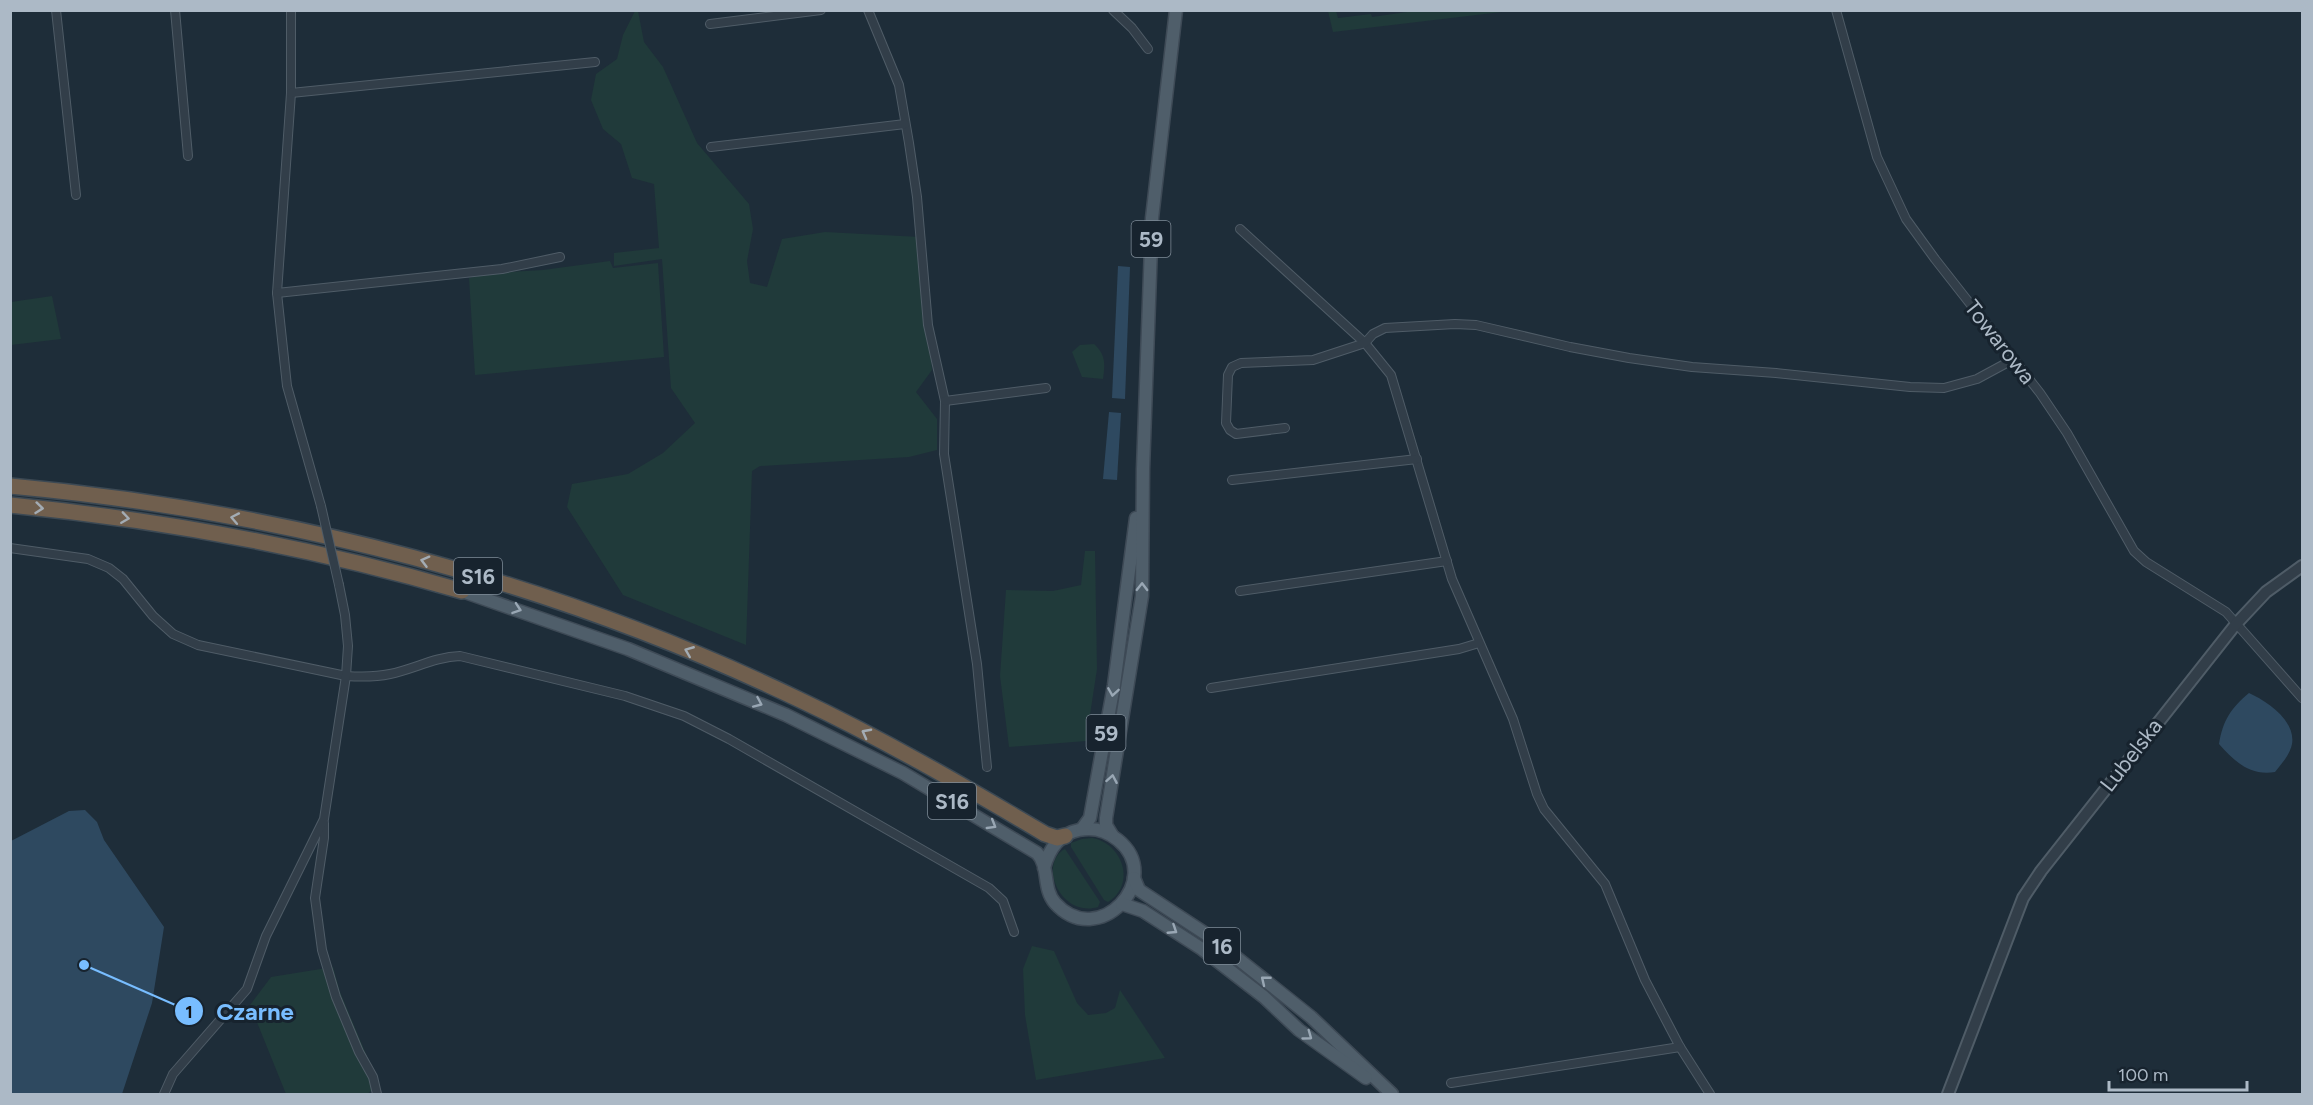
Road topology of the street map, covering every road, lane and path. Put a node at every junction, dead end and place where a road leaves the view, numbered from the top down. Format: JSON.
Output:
{"nodes":[{"id":1,"x":56,"y":10,"type":"edge"},
{"id":2,"x":175,"y":10,"type":"edge"},
{"id":3,"x":291,"y":10,"type":"edge"},
{"id":4,"x":821,"y":10,"type":"edge"},
{"id":5,"x":868,"y":10,"type":"edge"},
{"id":6,"x":1113,"y":10,"type":"edge"},
{"id":7,"x":1176,"y":10,"type":"edge"},
{"id":8,"x":1836,"y":10,"type":"edge"},
{"id":9,"x":710,"y":24,"type":"dead end"},
{"id":10,"x":1148,"y":49,"type":"dead end"},
{"id":11,"x":595,"y":62,"type":"dead end"},
{"id":12,"x":291,"y":93,"type":"junction"},
{"id":13,"x":905,"y":124,"type":"junction"},
{"id":14,"x":711,"y":147,"type":"dead end"},
{"id":15,"x":188,"y":156,"type":"dead end"},
{"id":16,"x":76,"y":195,"type":"dead end"},
{"id":17,"x":1240,"y":229,"type":"dead end"},
{"id":18,"x":560,"y":257,"type":"dead end"},
{"id":19,"x":277,"y":293,"type":"junction"},
{"id":20,"x":1365,"y":343,"type":"junction"},
{"id":21,"x":2014,"y":359,"type":"junction"},
{"id":22,"x":1046,"y":388,"type":"dead end"},
{"id":23,"x":945,"y":401,"type":"junction"},
{"id":24,"x":1285,"y":428,"type":"dead end"},
{"id":25,"x":1418,"y":459,"type":"junction"},
{"id":26,"x":1143,"y":469,"type":"junction"},
{"id":27,"x":1232,"y":480,"type":"dead end"},
{"id":28,"x":10,"y":486,"type":"edge"},
{"id":29,"x":10,"y":505,"type":"edge"},
{"id":30,"x":10,"y":548,"type":"edge"},
{"id":31,"x":1447,"y":561,"type":"junction"},
{"id":32,"x":2302,"y":566,"type":"edge"},
{"id":33,"x":462,"y":591,"type":"joint"},
{"id":34,"x":1240,"y":591,"type":"dead end"},
{"id":35,"x":2236,"y":624,"type":"junction"},
{"id":36,"x":1479,"y":643,"type":"junction"},
{"id":37,"x":346,"y":676,"type":"junction"},
{"id":38,"x":1211,"y":688,"type":"dead end"},
{"id":39,"x":2302,"y":698,"type":"edge"},
{"id":40,"x":987,"y":767,"type":"dead end"},
{"id":41,"x":324,"y":819,"type":"junction"},
{"id":42,"x":1082,"y":829,"type":"junction"},
{"id":43,"x":1112,"y":835,"type":"junction"},
{"id":44,"x":1065,"y":836,"type":"junction"},
{"id":45,"x":1044,"y":868,"type":"junction"},
{"id":46,"x":1134,"y":878,"type":"junction"},
{"id":47,"x":1122,"y":904,"type":"junction"},
{"id":48,"x":1014,"y":932,"type":"dead end"},
{"id":49,"x":1680,"y":1047,"type":"junction"},
{"id":50,"x":1451,"y":1083,"type":"dead end"},
{"id":51,"x":164,"y":1095,"type":"edge"},
{"id":52,"x":377,"y":1095,"type":"edge"},
{"id":53,"x":1390,"y":1095,"type":"edge"},
{"id":54,"x":1710,"y":1095,"type":"edge"},
{"id":55,"x":1948,"y":1095,"type":"edge"}],
"edges":[{"from":1,"to":16,"type":"street"},
{"from":2,"to":15,"type":"street"},
{"from":3,"to":12,"type":"street"},
{"from":4,"to":9,"type":"street"},
{"from":5,"to":13,"type":"street"},
{"from":6,"to":10,"type":"street"},
{"from":7,"to":26,"type":"main road","number":"59"},
{"from":8,"to":21,"type":"street","name":"Towarowa"},
{"from":11,"to":12,"type":"street"},
{"from":12,"to":19,"type":"street"},
{"from":13,"to":14,"type":"street"},
{"from":13,"to":23,"type":"street"},
{"from":17,"to":20,"type":"street"},
{"from":18,"to":19,"type":"street"},
{"from":19,"to":37,"type":"street","bridge":true},
{"from":20,"to":21,"type":"street"},
{"from":20,"to":24,"type":"street"},
{"from":20,"to":25,"type":"street"},
{"from":21,"to":35,"type":"street","name":"Towarowa"},
{"from":22,"to":23,"type":"street"},
{"from":23,"to":40,"type":"street"},
{"from":25,"to":27,"type":"street"},
{"from":25,"to":31,"type":"street"},
{"from":26,"to":42,"type":"main road","number":"59","one_way":true},
{"from":43,"to":26,"type":"main road","number":"59","one_way":true},
{"from":44,"to":28,"type":"highway","number":"S16","one_way":true},
{"from":29,"to":33,"type":"highway","number":"S16","one_way":true},
{"from":30,"to":37,"type":"street"},
{"from":31,"to":34,"type":"street"},
{"from":31,"to":36,"type":"street"},
{"from":32,"to":35,"type":"street","name":"Lubelska"},
{"from":33,"to":45,"type":"main road","number":"S16","one_way":true},
{"from":35,"to":39,"type":"street","name":"Towarowa"},
{"from":35,"to":55,"type":"street","name":"Lubelska"},
{"from":36,"to":38,"type":"street"},
{"from":36,"to":49,"type":"street"},
{"from":37,"to":41,"type":"street"},
{"from":37,"to":48,"type":"street"},
{"from":41,"to":51,"type":"street"},
{"from":41,"to":52,"type":"street"},
{"from":42,"to":43,"type":"main road"},
{"from":42,"to":44,"type":"main road"},
{"from":43,"to":46,"type":"main road","number":"16"},
{"from":44,"to":45,"type":"main road"},
{"from":45,"to":47,"type":"main road"},
{"from":46,"to":47,"type":"main road"},
{"from":53,"to":46,"type":"main road","number":"16","one_way":true},
{"from":47,"to":53,"type":"main road","number":"16","one_way":true},
{"from":49,"to":50,"type":"street"},
{"from":49,"to":54,"type":"street"}]}
